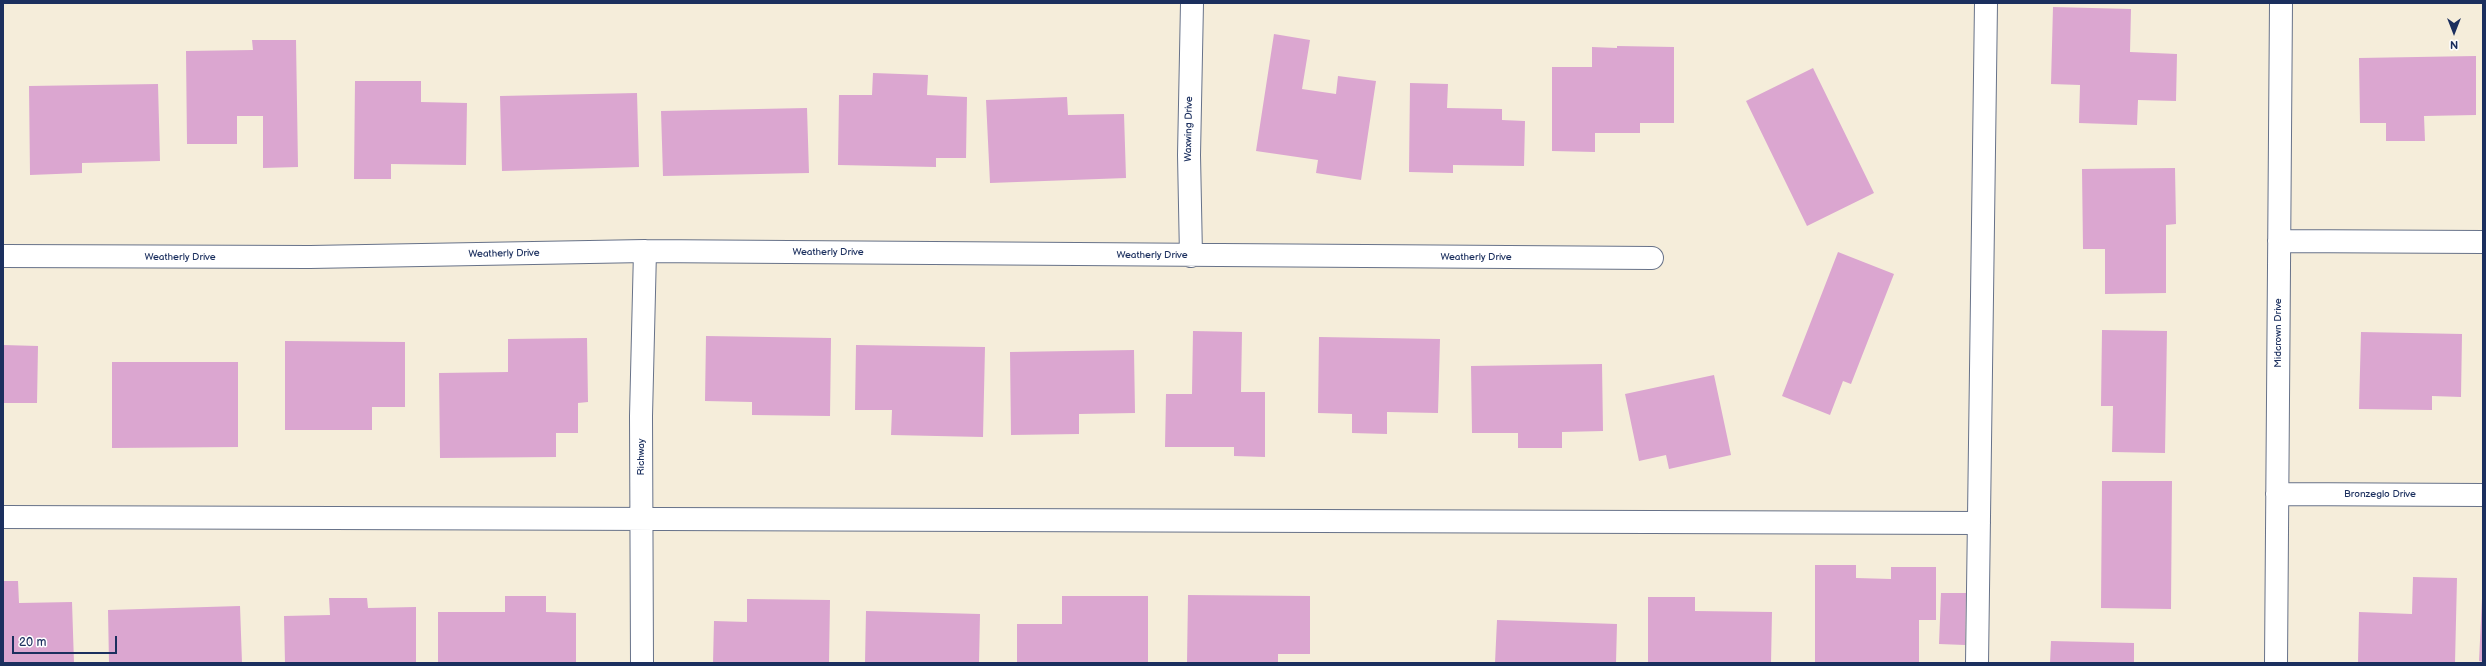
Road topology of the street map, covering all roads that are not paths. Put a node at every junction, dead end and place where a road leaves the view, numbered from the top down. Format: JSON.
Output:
{"nodes":[{"id":1,"x":1192,"y":3,"type":"edge"},
{"id":2,"x":1986,"y":3,"type":"edge"},
{"id":3,"x":2281,"y":3,"type":"edge"},
{"id":4,"x":2279,"y":241,"type":"junction"},
{"id":5,"x":2483,"y":242,"type":"edge"},
{"id":6,"x":645,"y":251,"type":"junction"},
{"id":7,"x":3,"y":256,"type":"edge"},
{"id":8,"x":1191,"y":256,"type":"junction"},
{"id":9,"x":1652,"y":258,"type":"dead end"},
{"id":10,"x":2277,"y":494,"type":"junction"},
{"id":11,"x":2483,"y":494,"type":"edge"},
{"id":12,"x":3,"y":517,"type":"edge"},
{"id":13,"x":641,"y":519,"type":"junction"},
{"id":14,"x":1979,"y":523,"type":"junction"},
{"id":15,"x":642,"y":663,"type":"edge"},
{"id":16,"x":1977,"y":663,"type":"edge"},
{"id":17,"x":2276,"y":663,"type":"edge"}],
"edges":[{"from":1,"to":8,"type":"street","name":"Waxwing Drive"},
{"from":2,"to":14,"type":"street"},
{"from":3,"to":4,"type":"street","name":"Midcrown Drive"},
{"from":4,"to":5,"type":"street"},
{"from":4,"to":10,"type":"street","name":"Midcrown Drive"},
{"from":6,"to":7,"type":"street","name":"Weatherly Drive"},
{"from":6,"to":8,"type":"street","name":"Weatherly Drive"},
{"from":6,"to":13,"type":"street","name":"Richway"},
{"from":8,"to":9,"type":"street","name":"Weatherly Drive"},
{"from":10,"to":11,"type":"street","name":"Bronzeglo Drive"},
{"from":10,"to":17,"type":"street","name":"Midcrown Drive"},
{"from":12,"to":13,"type":"street"},
{"from":13,"to":14,"type":"street"},
{"from":13,"to":15,"type":"street","name":"Richway"},
{"from":14,"to":16,"type":"street"}]}
